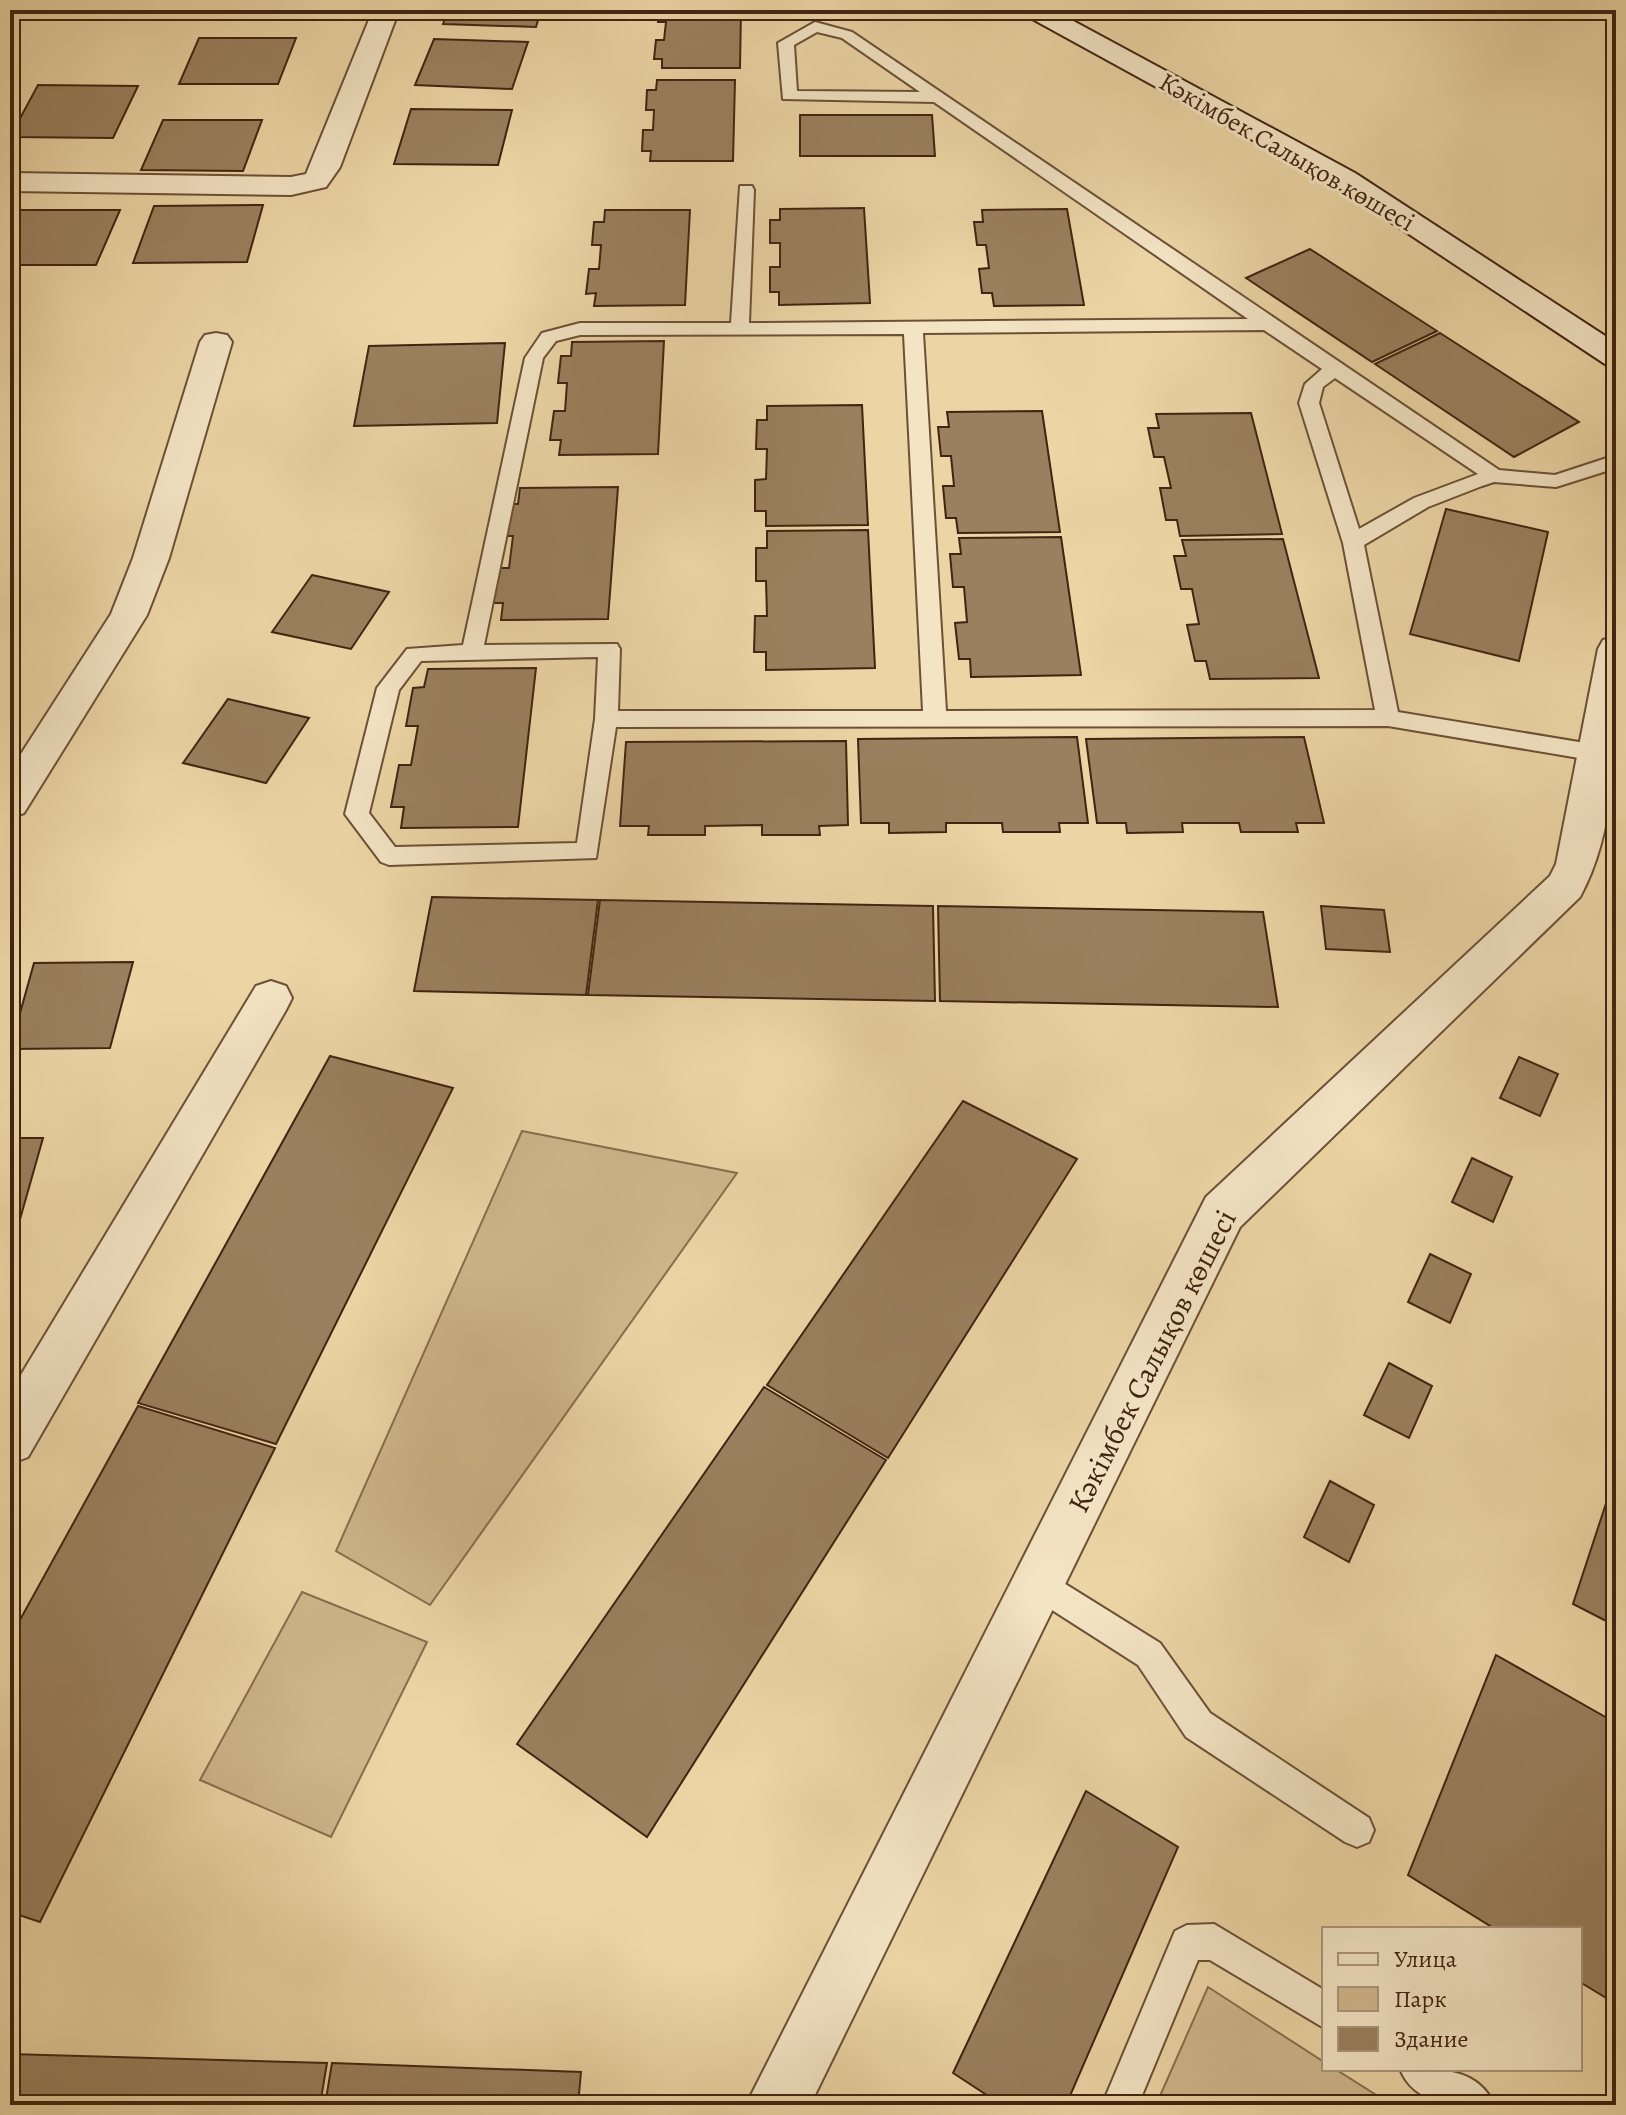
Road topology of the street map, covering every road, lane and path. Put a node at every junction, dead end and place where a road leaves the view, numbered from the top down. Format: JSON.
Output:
{"nodes":[{"id":1,"x":386,"y":10,"type":"edge"},
{"id":2,"x":1034,"y":10,"type":"edge"},
{"id":3,"x":934,"y":97,"type":"junction"},
{"id":4,"x":10,"y":182,"type":"edge"},
{"id":5,"x":746,"y":190,"type":"dead end"},
{"id":6,"x":1268,"y":324,"type":"junction"},
{"id":7,"x":740,"y":327,"type":"junction"},
{"id":8,"x":913,"y":328,"type":"junction"},
{"id":9,"x":216,"y":342,"type":"dead end"},
{"id":10,"x":1616,"y":357,"type":"edge"},
{"id":11,"x":1332,"y":371,"type":"junction"},
{"id":12,"x":1616,"y":461,"type":"edge"},
{"id":13,"x":1494,"y":476,"type":"junction"},
{"id":14,"x":1353,"y":543,"type":"junction"},
{"id":15,"x":1616,"y":649,"type":"edge"},
{"id":16,"x":472,"y":652,"type":"junction"},
{"id":17,"x":935,"y":716,"type":"junction"},
{"id":18,"x":1388,"y":718,"type":"junction"},
{"id":19,"x":606,"y":719,"type":"junction"},
{"id":20,"x":1597,"y":753,"type":"junction"},
{"id":21,"x":10,"y":803,"type":"edge"},
{"id":22,"x":271,"y":998,"type":"dead end"},
{"id":23,"x":10,"y":1440,"type":"edge"},
{"id":24,"x":1038,"y":1583,"type":"junction"},
{"id":25,"x":1357,"y":1830,"type":"dead end"},
{"id":26,"x":1322,"y":2009,"type":"edge"},
{"id":27,"x":1421,"y":2071,"type":"edge"},
{"id":28,"x":777,"y":2105,"type":"edge"},
{"id":29,"x":1120,"y":2105,"type":"edge"},
{"id":30,"x":1476,"y":2105,"type":"edge"}],
"edges":[{"from":1,"to":4,"type":"street"},
{"from":2,"to":10,"type":"street","name":"Кәкімбек Салықов көшесі"},
{"from":3,"to":3,"type":"lane"},
{"from":3,"to":6,"type":"lane"},
{"from":5,"to":7,"type":"lane"},
{"from":6,"to":8,"type":"lane"},
{"from":6,"to":11,"type":"lane"},
{"from":7,"to":8,"type":"lane"},
{"from":7,"to":16,"type":"lane"},
{"from":8,"to":17,"type":"lane"},
{"from":9,"to":21,"type":"street"},
{"from":11,"to":13,"type":"lane"},
{"from":11,"to":14,"type":"lane"},
{"from":12,"to":13,"type":"lane"},
{"from":13,"to":14,"type":"lane"},
{"from":14,"to":18,"type":"lane"},
{"from":15,"to":20,"type":"street","name":"Кәкімбек Салықов көшесі"},
{"from":16,"to":19,"type":"lane"},
{"from":16,"to":19,"type":"lane"},
{"from":17,"to":18,"type":"lane"},
{"from":17,"to":19,"type":"lane"},
{"from":18,"to":20,"type":"lane"},
{"from":20,"to":24,"type":"street","name":"Кәкімбек Салықов көшесі"},
{"from":22,"to":23,"type":"street"},
{"from":24,"to":25,"type":"lane"},
{"from":24,"to":28,"type":"street","name":"Кәкімбек Салықов көшесі"},
{"from":26,"to":29,"type":"lane"},
{"from":27,"to":30,"type":"lane"}]}
